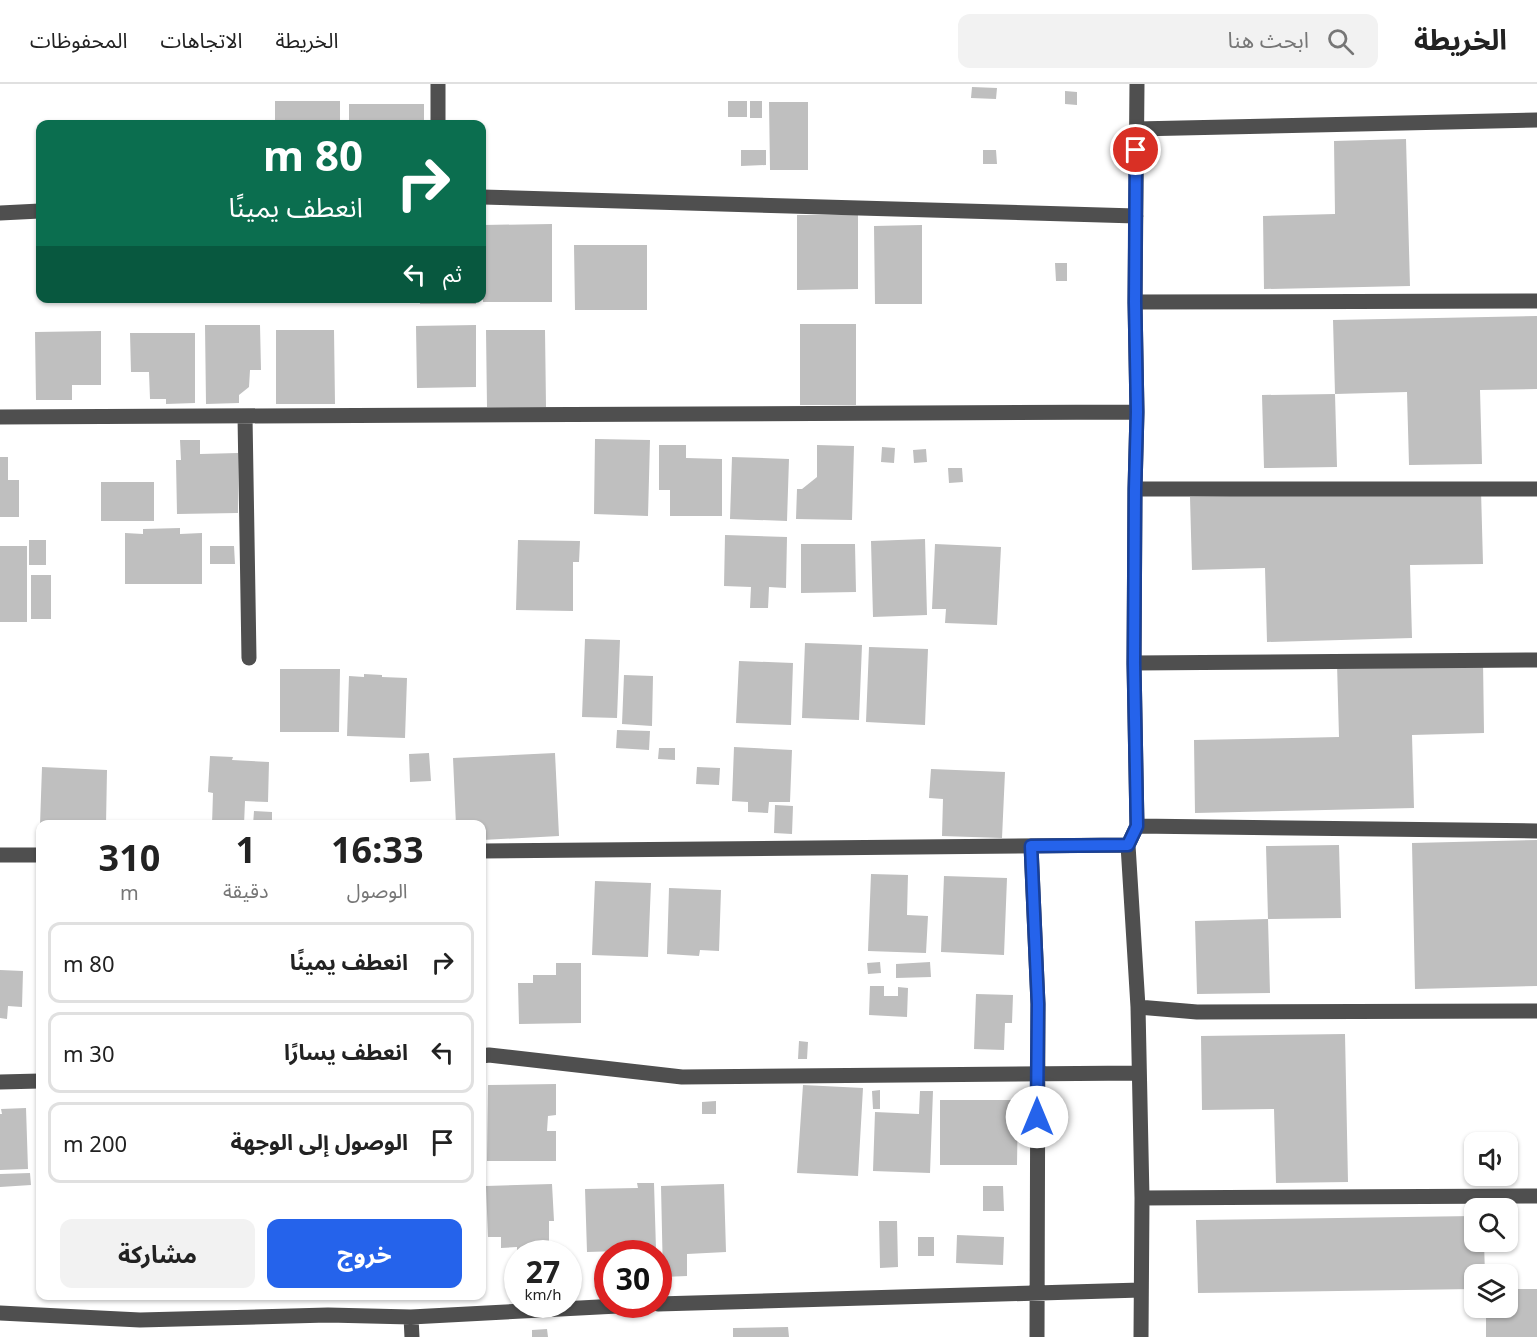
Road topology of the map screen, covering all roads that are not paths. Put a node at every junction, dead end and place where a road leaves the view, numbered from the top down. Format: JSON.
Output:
{"nodes":[{"id":1,"x":438,"y":84,"type":"edge"},
{"id":2,"x":1137,"y":84,"type":"edge"},
{"id":3,"x":438,"y":120,"type":"edge"},
{"id":4,"x":1537,"y":120,"type":"edge"},
{"id":5,"x":1136,"y":129,"type":"junction"},
{"id":6,"x":486,"y":198,"type":"edge"},
{"id":7,"x":36,"y":211,"type":"edge"},
{"id":8,"x":0,"y":213,"type":"edge"},
{"id":9,"x":1136,"y":216,"type":"junction"},
{"id":10,"x":1537,"y":301,"type":"edge"},
{"id":11,"x":1135,"y":302,"type":"junction"},
{"id":12,"x":1137,"y":412,"type":"junction"},
{"id":13,"x":245,"y":416,"type":"junction"},
{"id":14,"x":0,"y":417,"type":"edge"},
{"id":15,"x":1135,"y":489,"type":"junction"},
{"id":16,"x":1537,"y":489,"type":"edge"},
{"id":17,"x":249,"y":658,"type":"dead end"},
{"id":18,"x":1537,"y":660,"type":"edge"},
{"id":19,"x":1134,"y":663,"type":"junction"},
{"id":20,"x":1137,"y":826,"type":"junction"},
{"id":21,"x":1537,"y":831,"type":"edge"},
{"id":22,"x":1128,"y":845,"type":"junction"},
{"id":23,"x":1031,"y":846,"type":"junction"},
{"id":24,"x":486,"y":851,"type":"edge"},
{"id":25,"x":0,"y":855,"type":"edge"},
{"id":26,"x":36,"y":855,"type":"edge"},
{"id":27,"x":1138,"y":1007,"type":"junction"},
{"id":28,"x":1537,"y":1011,"type":"edge"},
{"id":29,"x":486,"y":1055,"type":"edge"},
{"id":30,"x":1037,"y":1073,"type":"junction"},
{"id":31,"x":1139,"y":1073,"type":"junction"},
{"id":32,"x":0,"y":1082,"type":"edge"},
{"id":33,"x":36,"y":1082,"type":"edge"},
{"id":34,"x":1537,"y":1196,"type":"edge"},
{"id":35,"x":1142,"y":1198,"type":"junction"},
{"id":36,"x":1141,"y":1290,"type":"junction"},
{"id":37,"x":1037,"y":1293,"type":"junction"},
{"id":38,"x":672,"y":1304,"type":"edge"},
{"id":39,"x":594,"y":1307,"type":"edge"},
{"id":40,"x":0,"y":1313,"type":"edge"},
{"id":41,"x":411,"y":1317,"type":"junction"},
{"id":42,"x":412,"y":1337,"type":"edge"},
{"id":43,"x":1037,"y":1337,"type":"edge"},
{"id":44,"x":1141,"y":1337,"type":"edge"}],
"edges":[{"from":1,"to":3,"type":"street"},
{"from":2,"to":5,"type":"street"},
{"from":4,"to":5,"type":"street"},
{"from":5,"to":9,"type":"street"},
{"from":6,"to":9,"type":"street"},
{"from":7,"to":8,"type":"street"},
{"from":9,"to":11,"type":"street"},
{"from":10,"to":11,"type":"street"},
{"from":11,"to":12,"type":"street"},
{"from":12,"to":13,"type":"street"},
{"from":12,"to":15,"type":"street"},
{"from":13,"to":14,"type":"street"},
{"from":13,"to":17,"type":"street"},
{"from":15,"to":16,"type":"street"},
{"from":15,"to":19,"type":"street"},
{"from":18,"to":19,"type":"street"},
{"from":19,"to":20,"type":"street"},
{"from":20,"to":21,"type":"street"},
{"from":20,"to":22,"type":"street"},
{"from":22,"to":23,"type":"street"},
{"from":22,"to":27,"type":"street"},
{"from":23,"to":24,"type":"street"},
{"from":23,"to":30,"type":"street"},
{"from":25,"to":26,"type":"street"},
{"from":27,"to":28,"type":"street"},
{"from":27,"to":31,"type":"street"},
{"from":29,"to":30,"type":"street"},
{"from":30,"to":31,"type":"street"},
{"from":30,"to":37,"type":"street"},
{"from":31,"to":35,"type":"street"},
{"from":32,"to":33,"type":"street"},
{"from":34,"to":35,"type":"street"},
{"from":35,"to":36,"type":"street"},
{"from":36,"to":37,"type":"street"},
{"from":36,"to":44,"type":"street"},
{"from":37,"to":38,"type":"street"},
{"from":37,"to":43,"type":"street"},
{"from":39,"to":41,"type":"street"},
{"from":40,"to":41,"type":"street"},
{"from":41,"to":42,"type":"street"}]}
